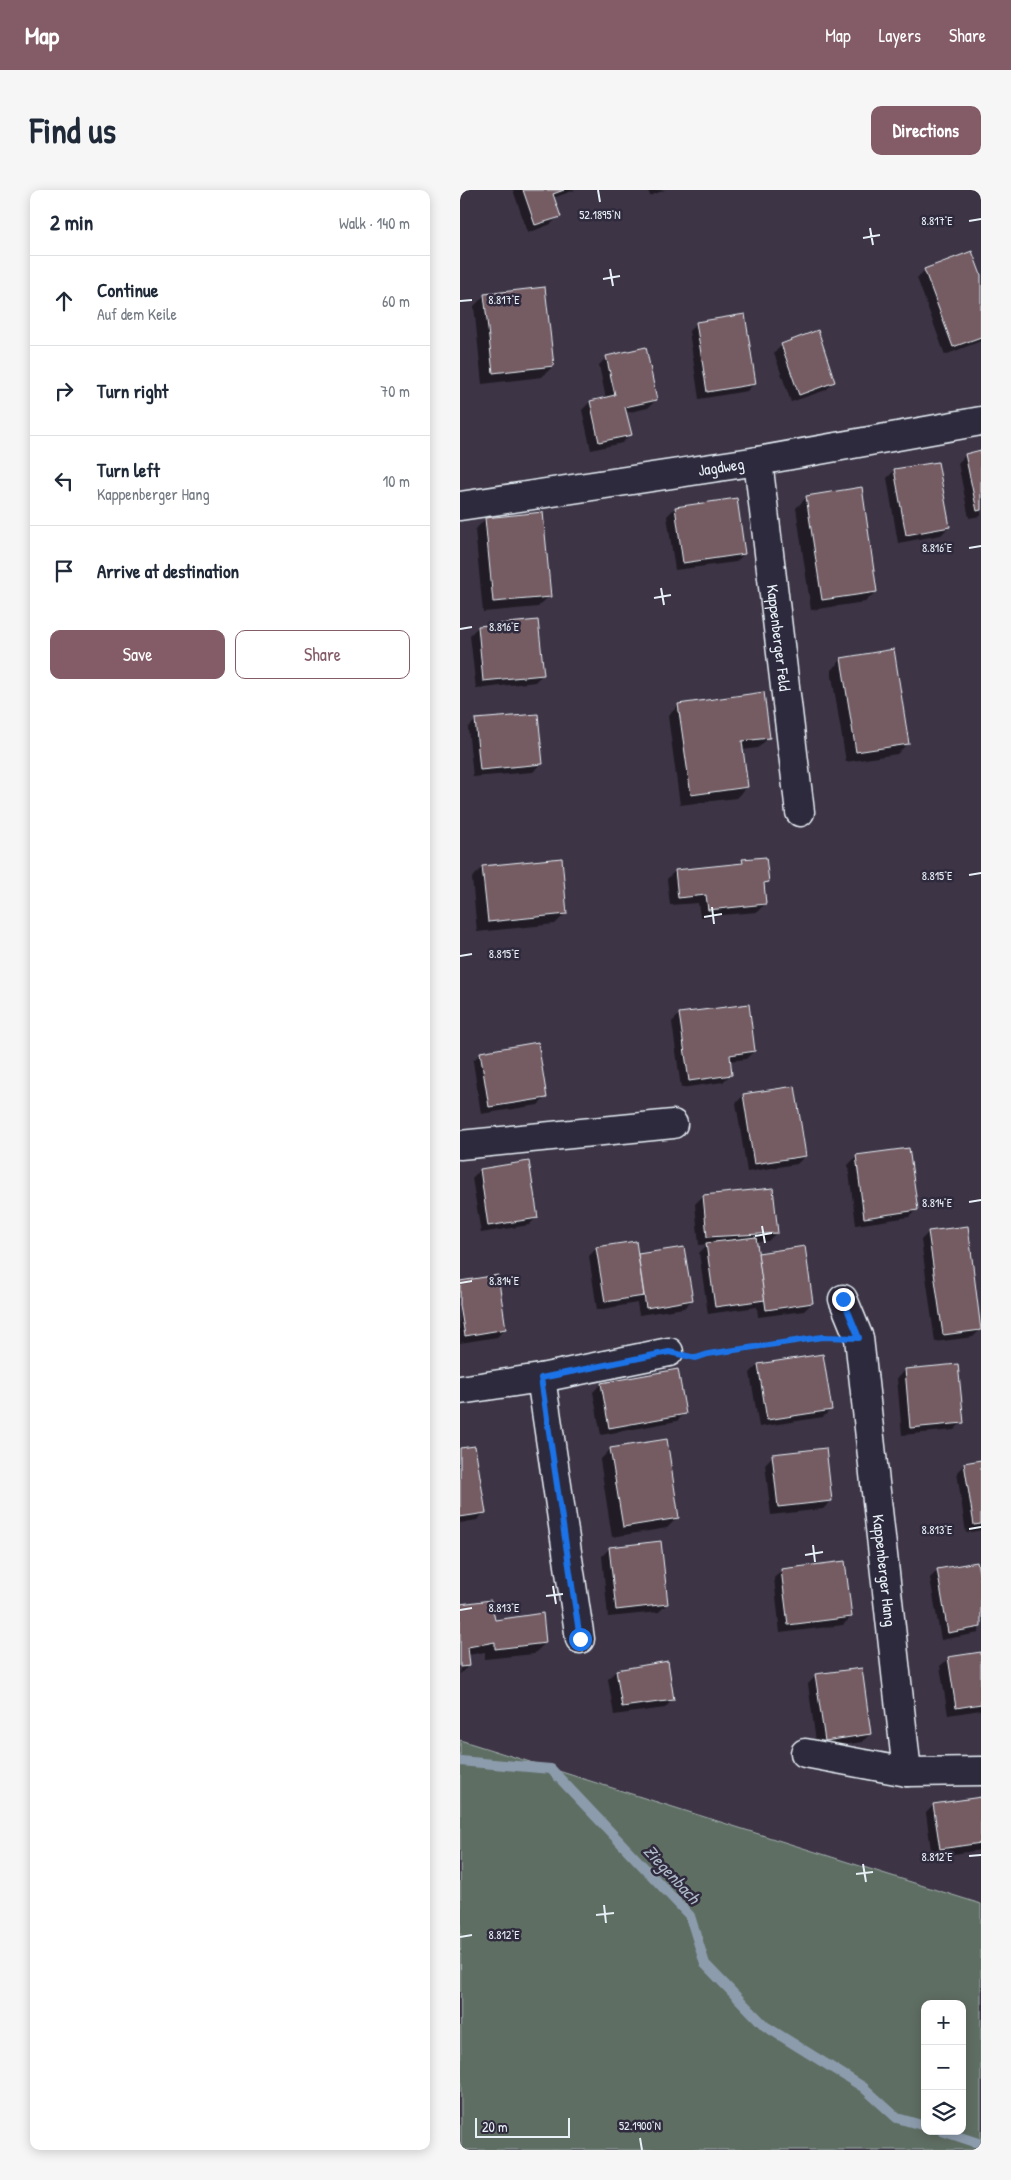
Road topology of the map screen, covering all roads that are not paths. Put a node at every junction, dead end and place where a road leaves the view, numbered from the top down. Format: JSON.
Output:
{"nodes":[{"id":1,"x":981,"y":421,"type":"edge"},
{"id":2,"x":758,"y":461,"type":"junction"},
{"id":3,"x":460,"y":506,"type":"edge"},
{"id":4,"x":800,"y":812,"type":"dead end"},
{"id":5,"x":672,"y":1124,"type":"dead end"},
{"id":6,"x":460,"y":1145,"type":"edge"},
{"id":7,"x":843,"y":1299,"type":"dead end"},
{"id":8,"x":669,"y":1352,"type":"road end"},
{"id":9,"x":541,"y":1378,"type":"junction"},
{"id":10,"x":460,"y":1390,"type":"edge"},
{"id":11,"x":580,"y":1639,"type":"dead end"},
{"id":12,"x":805,"y":1754,"type":"dead end"},
{"id":13,"x":981,"y":1771,"type":"edge"},
{"id":14,"x":907,"y":1772,"type":"junction"}],
"edges":[{"from":1,"to":2,"type":"street","name":"Jagdweg"},
{"from":2,"to":3,"type":"street","name":"Jagdweg"},
{"from":2,"to":4,"type":"street","name":"Kappenberger Feld"},
{"from":5,"to":6,"type":"street"},
{"from":7,"to":14,"type":"street","name":"Kappenberger Hang"},
{"from":8,"to":9,"type":"street"},
{"from":9,"to":10,"type":"street"},
{"from":9,"to":11,"type":"street"},
{"from":12,"to":14,"type":"street"},
{"from":13,"to":14,"type":"street"}]}
